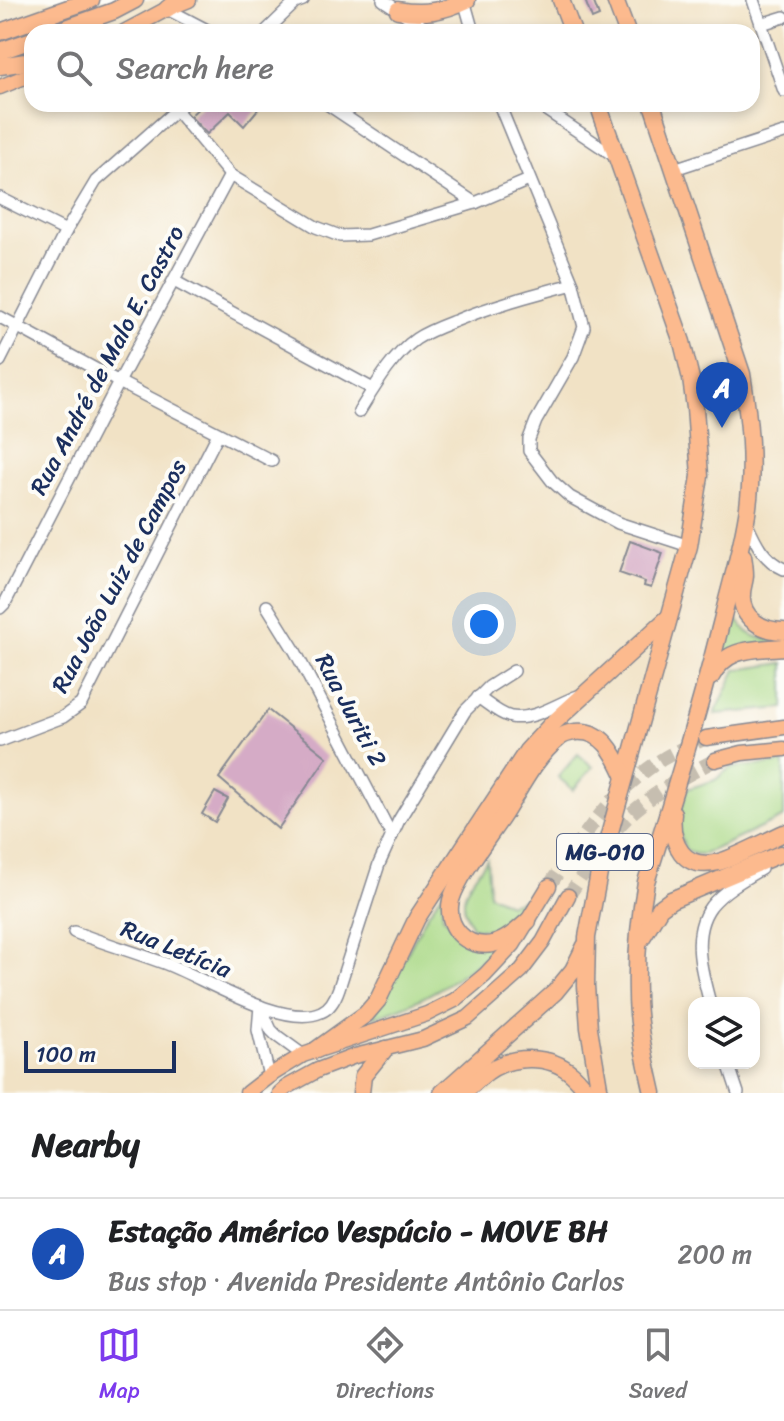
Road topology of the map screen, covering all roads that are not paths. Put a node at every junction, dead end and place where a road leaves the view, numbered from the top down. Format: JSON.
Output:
{"nodes":[{"id":1,"x":91,"y":0,"type":"edge"},
{"id":2,"x":135,"y":0,"type":"edge"},
{"id":3,"x":189,"y":0,"type":"edge"},
{"id":4,"x":303,"y":0,"type":"edge"},
{"id":5,"x":383,"y":0,"type":"edge"},
{"id":6,"x":465,"y":0,"type":"edge"},
{"id":7,"x":561,"y":0,"type":"edge"},
{"id":8,"x":615,"y":0,"type":"edge"},
{"id":9,"x":753,"y":0,"type":"edge"},
{"id":10,"x":173,"y":5,"type":"edge"},
{"id":11,"x":398,"y":10,"type":"junction"},
{"id":12,"x":784,"y":17,"type":"edge"},
{"id":13,"x":77,"y":24,"type":"edge"},
{"id":14,"x":139,"y":24,"type":"edge"},
{"id":15,"x":200,"y":24,"type":"edge"},
{"id":16,"x":273,"y":24,"type":"edge"},
{"id":17,"x":419,"y":24,"type":"edge"},
{"id":18,"x":471,"y":24,"type":"edge"},
{"id":19,"x":570,"y":24,"type":"edge"},
{"id":20,"x":624,"y":24,"type":"edge"},
{"id":21,"x":761,"y":24,"type":"junction"},
{"id":22,"x":0,"y":29,"type":"edge"},
{"id":23,"x":24,"y":43,"type":"edge"},
{"id":24,"x":0,"y":51,"type":"edge"},
{"id":25,"x":24,"y":62,"type":"edge"},
{"id":26,"x":0,"y":66,"type":"edge"},
{"id":27,"x":24,"y":77,"type":"edge"},
{"id":28,"x":0,"y":87,"type":"edge"},
{"id":29,"x":784,"y":91,"type":"edge"},
{"id":30,"x":174,"y":112,"type":"edge"},
{"id":31,"x":184,"y":112,"type":"edge"},
{"id":32,"x":339,"y":112,"type":"edge"},
{"id":33,"x":502,"y":112,"type":"edge"},
{"id":34,"x":549,"y":112,"type":"edge"},
{"id":35,"x":601,"y":112,"type":"edge"},
{"id":36,"x":655,"y":112,"type":"edge"},
{"id":37,"x":784,"y":133,"type":"edge"},
{"id":38,"x":618,"y":159,"type":"junction"},
{"id":39,"x":674,"y":169,"type":"junction"},
{"id":40,"x":230,"y":175,"type":"junction"},
{"id":41,"x":529,"y":180,"type":"junction"},
{"id":42,"x":0,"y":198,"type":"edge"},
{"id":43,"x":475,"y":203,"type":"junction"},
{"id":44,"x":66,"y":231,"type":"junction"},
{"id":45,"x":174,"y":281,"type":"junction"},
{"id":46,"x":573,"y":284,"type":"junction"},
{"id":47,"x":0,"y":317,"type":"edge"},
{"id":48,"x":18,"y":326,"type":"junction"},
{"id":49,"x":0,"y":361,"type":"edge"},
{"id":50,"x":119,"y":382,"type":"junction"},
{"id":51,"x":373,"y":389,"type":"junction"},
{"id":52,"x":359,"y":412,"type":"dead end"},
{"id":53,"x":218,"y":434,"type":"junction"},
{"id":54,"x":272,"y":461,"type":"dead end"},
{"id":55,"x":745,"y":520,"type":"junction"},
{"id":56,"x":689,"y":546,"type":"junction"},
{"id":57,"x":742,"y":546,"type":"junction"},
{"id":58,"x":784,"y":569,"type":"edge"},
{"id":59,"x":267,"y":606,"type":"dead end"},
{"id":60,"x":0,"y":608,"type":"edge"},
{"id":61,"x":670,"y":617,"type":"junction"},
{"id":62,"x":784,"y":631,"type":"edge"},
{"id":63,"x":784,"y":647,"type":"edge"},
{"id":64,"x":514,"y":671,"type":"dead end"},
{"id":65,"x":705,"y":689,"type":"junction"},
{"id":66,"x":586,"y":693,"type":"junction"},
{"id":67,"x":478,"y":697,"type":"junction"},
{"id":68,"x":784,"y":727,"type":"edge"},
{"id":69,"x":706,"y":738,"type":"tunnel mouth"},
{"id":70,"x":0,"y":741,"type":"edge"},
{"id":71,"x":784,"y":749,"type":"edge"},
{"id":72,"x":715,"y":760,"type":"tunnel mouth"},
{"id":73,"x":625,"y":777,"type":"junction"},
{"id":74,"x":673,"y":798,"type":"junction"},
{"id":75,"x":784,"y":833,"type":"edge"},
{"id":76,"x":392,"y":836,"type":"junction"},
{"id":77,"x":782,"y":853,"type":"edge"},
{"id":78,"x":549,"y":886,"type":"tunnel mouth"},
{"id":79,"x":568,"y":896,"type":"tunnel mouth"},
{"id":80,"x":528,"y":921,"type":"junction"},
{"id":81,"x":74,"y":932,"type":"dead end"},
{"id":82,"x":638,"y":944,"type":"junction"},
{"id":83,"x":586,"y":945,"type":"junction"},
{"id":84,"x":709,"y":997,"type":"edge"},
{"id":85,"x":260,"y":1006,"type":"junction"},
{"id":86,"x":385,"y":1049,"type":"junction"},
{"id":87,"x":310,"y":1052,"type":"junction"},
{"id":88,"x":730,"y":1069,"type":"edge"},
{"id":89,"x":269,"y":1076,"type":"junction"},
{"id":90,"x":247,"y":1093,"type":"edge"},
{"id":91,"x":280,"y":1093,"type":"edge"},
{"id":92,"x":361,"y":1093,"type":"edge"},
{"id":93,"x":442,"y":1093,"type":"edge"},
{"id":94,"x":463,"y":1093,"type":"edge"},
{"id":95,"x":589,"y":1093,"type":"edge"},
{"id":96,"x":600,"y":1093,"type":"edge"},
{"id":97,"x":653,"y":1093,"type":"edge"},
{"id":98,"x":738,"y":1093,"type":"edge"}],
"edges":[{"from":1,"to":22,"type":"highway"},
{"from":2,"to":13,"type":"highway"},
{"from":3,"to":10,"type":"main road"},
{"from":4,"to":16,"type":"street"},
{"from":5,"to":11,"type":"street"},
{"from":6,"to":11,"type":"highway"},
{"from":6,"to":18,"type":"street"},
{"from":7,"to":19,"type":"highway"},
{"from":8,"to":20,"type":"highway"},
{"from":9,"to":21,"type":"street"},
{"from":10,"to":14,"type":"main road"},
{"from":10,"to":15,"type":"street"},
{"from":11,"to":17,"type":"street"},
{"from":12,"to":21,"type":"street"},
{"from":21,"to":29,"type":"street"},
{"from":23,"to":24,"type":"highway"},
{"from":25,"to":26,"type":"highway"},
{"from":27,"to":28,"type":"main road"},
{"from":30,"to":44,"type":"street"},
{"from":31,"to":40,"type":"street"},
{"from":32,"to":43,"type":"street"},
{"from":33,"to":41,"type":"street"},
{"from":34,"to":38,"type":"street"},
{"from":35,"to":38,"type":"highway","number":"MG-010"},
{"from":36,"to":39,"type":"highway","number":"MG-010"},
{"from":37,"to":39,"type":"street"},
{"from":38,"to":56,"type":"highway","number":"MG-010"},
{"from":39,"to":55,"type":"highway","number":"MG-010"},
{"from":40,"to":43,"type":"street"},
{"from":40,"to":45,"type":"street","name":"Rua André de Malo E. Castro"},
{"from":41,"to":43,"type":"street"},
{"from":41,"to":46,"type":"street"},
{"from":42,"to":44,"type":"street"},
{"from":44,"to":48,"type":"street"},
{"from":45,"to":50,"type":"street","name":"Rua André de Malo E. Castro"},
{"from":45,"to":51,"type":"street"},
{"from":46,"to":51,"type":"street"},
{"from":46,"to":56,"type":"street"},
{"from":47,"to":48,"type":"street"},
{"from":48,"to":49,"type":"street"},
{"from":48,"to":50,"type":"street"},
{"from":50,"to":53,"type":"street"},
{"from":50,"to":60,"type":"street","name":"Rua André de Malo E. Castro"},
{"from":51,"to":52,"type":"street"},
{"from":53,"to":54,"type":"street"},
{"from":53,"to":70,"type":"street","name":"Rua João Luiz de Campos"},
{"from":55,"to":57,"type":"highway","number":"MG-010"},
{"from":55,"to":58,"type":"street"},
{"from":56,"to":61,"type":"highway","number":"MG-010"},
{"from":57,"to":62,"type":"highway"},
{"from":57,"to":65,"type":"highway","number":"MG-010"},
{"from":59,"to":76,"type":"street","name":"Rua Juriti 2"},
{"from":61,"to":66,"type":"highway"},
{"from":61,"to":73,"type":"highway","number":"MG-010"},
{"from":63,"to":65,"type":"highway"},
{"from":64,"to":67,"type":"street"},
{"from":65,"to":74,"type":"highway","number":"MG-010"},
{"from":66,"to":67,"type":"street"},
{"from":66,"to":87,"type":"highway"},
{"from":67,"to":76,"type":"street"},
{"from":68,"to":69,"type":"main road"},
{"from":71,"to":72,"type":"main road"},
{"from":73,"to":80,"type":"highway"},
{"from":73,"to":83,"type":"highway","number":"MG-010"},
{"from":74,"to":75,"type":"highway"},
{"from":74,"to":82,"type":"highway","number":"MG-010"},
{"from":76,"to":85,"type":"street","name":"Rua Letícia"},
{"from":77,"to":82,"type":"highway"},
{"from":77,"to":84,"type":"street"},
{"from":78,"to":80,"type":"main road"},
{"from":79,"to":86,"type":"main road"},
{"from":80,"to":87,"type":"main road"},
{"from":81,"to":85,"type":"street","name":"Rua Letícia"},
{"from":82,"to":97,"type":"highway","number":"MG-010"},
{"from":83,"to":93,"type":"highway"},
{"from":83,"to":96,"type":"highway","number":"MG-010"},
{"from":85,"to":87,"type":"street"},
{"from":85,"to":89,"type":"street"},
{"from":86,"to":91,"type":"main road"},
{"from":86,"to":92,"type":"highway"},
{"from":87,"to":89,"type":"main road"},
{"from":88,"to":98,"type":"street"},
{"from":89,"to":90,"type":"main road"},
{"from":94,"to":95,"type":"highway"}]}
